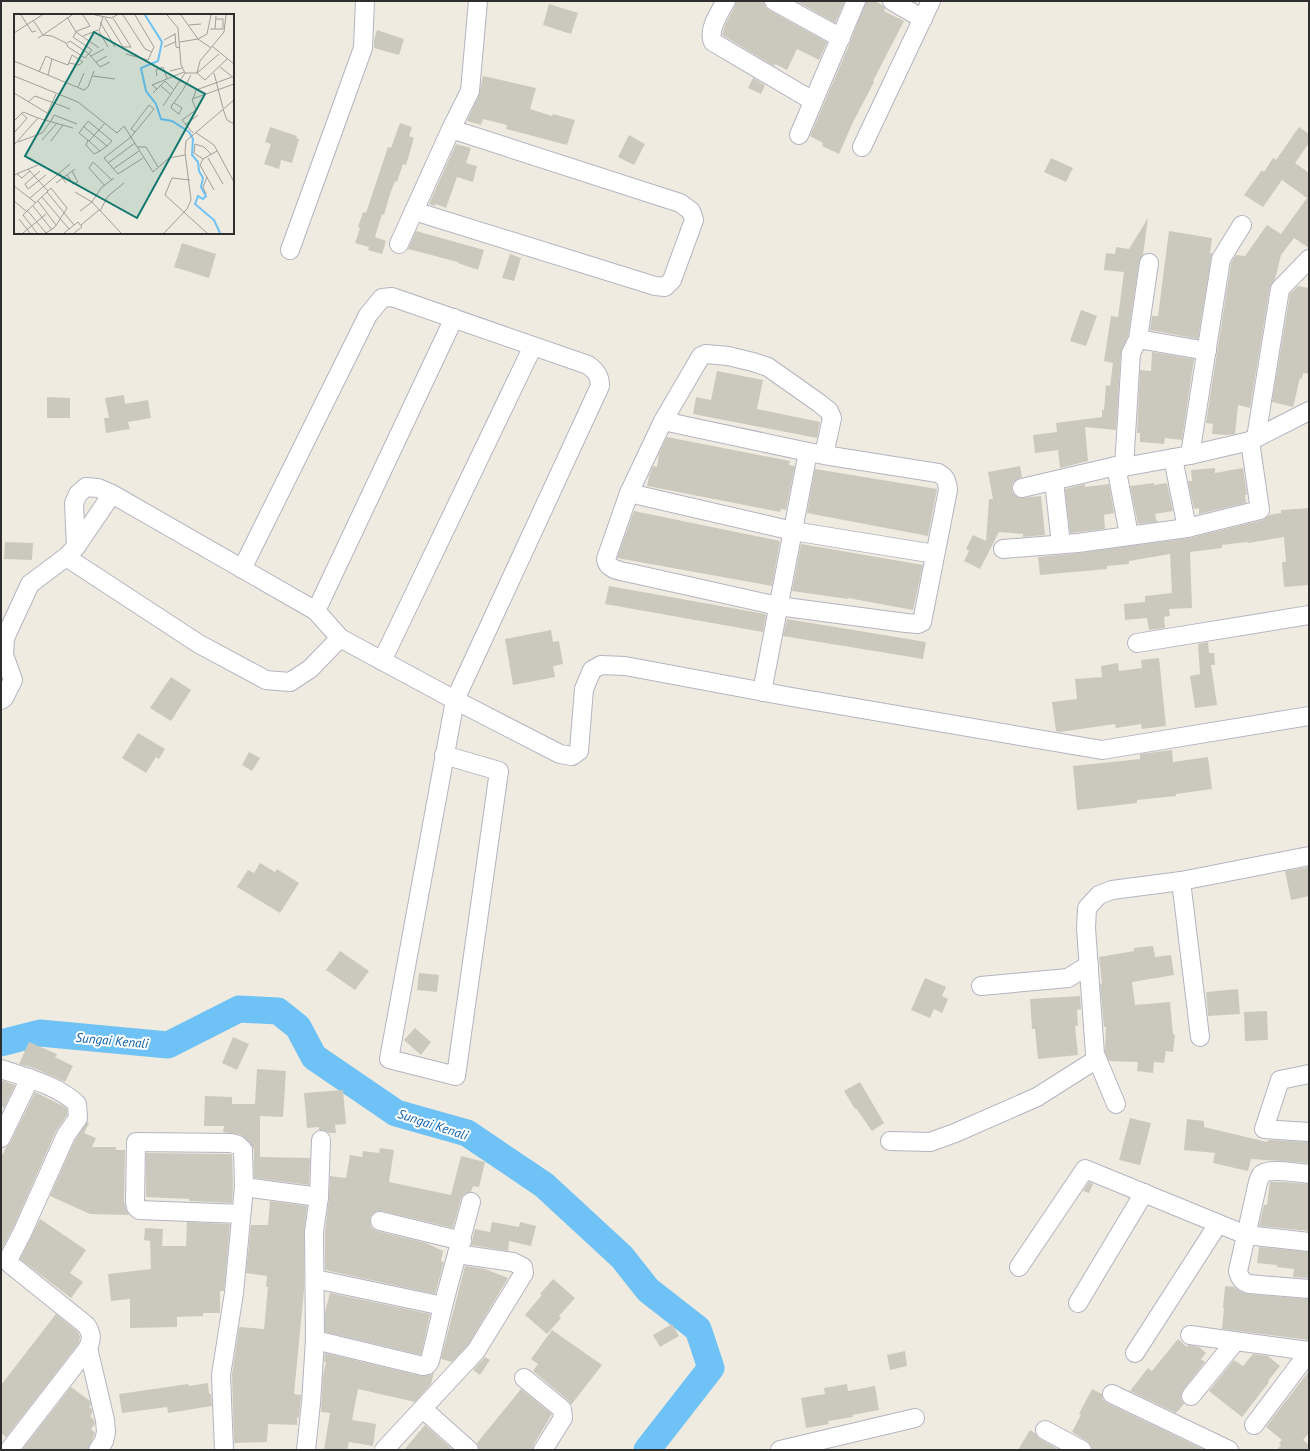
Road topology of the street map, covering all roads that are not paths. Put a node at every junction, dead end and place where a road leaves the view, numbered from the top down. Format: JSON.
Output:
{"nodes":[{"id":1,"x":365,"y":1,"type":"edge"},
{"id":2,"x":478,"y":1,"type":"edge"},
{"id":3,"x":726,"y":1,"type":"edge"},
{"id":4,"x":774,"y":1,"type":"edge"},
{"id":5,"x":856,"y":1,"type":"edge"},
{"id":6,"x":892,"y":1,"type":"edge"},
{"id":7,"x":931,"y":1,"type":"edge"},
{"id":8,"x":923,"y":19,"type":"junction"},
{"id":9,"x":841,"y":38,"type":"junction"},
{"id":10,"x":813,"y":101,"type":"junction"},
{"id":11,"x":451,"y":128,"type":"junction"},
{"id":12,"x":799,"y":135,"type":"dead end"},
{"id":13,"x":862,"y":148,"type":"dead end"},
{"id":14,"x":414,"y":211,"type":"junction"},
{"id":15,"x":1242,"y":225,"type":"dead end"},
{"id":16,"x":399,"y":244,"type":"dead end"},
{"id":17,"x":290,"y":250,"type":"dead end"},
{"id":18,"x":1309,"y":259,"type":"edge"},
{"id":19,"x":1148,"y":263,"type":"dead end"},
{"id":20,"x":454,"y":318,"type":"junction"},
{"id":21,"x":1138,"y":339,"type":"junction"},
{"id":22,"x":533,"y":346,"type":"junction"},
{"id":23,"x":1207,"y":351,"type":"junction"},
{"id":24,"x":1309,"y":410,"type":"edge"},
{"id":25,"x":663,"y":421,"type":"junction"},
{"id":26,"x":1253,"y":439,"type":"junction"},
{"id":27,"x":816,"y":453,"type":"junction"},
{"id":28,"x":1181,"y":456,"type":"junction"},
{"id":29,"x":1120,"y":467,"type":"junction"},
{"id":30,"x":1054,"y":482,"type":"junction"},
{"id":31,"x":1022,"y":488,"type":"dead end"},
{"id":32,"x":629,"y":493,"type":"junction"},
{"id":33,"x":112,"y":494,"type":"junction"},
{"id":34,"x":1187,"y":528,"type":"junction"},
{"id":35,"x":793,"y":531,"type":"junction"},
{"id":36,"x":1129,"y":535,"type":"junction"},
{"id":37,"x":1062,"y":544,"type":"junction"},
{"id":38,"x":1003,"y":549,"type":"dead end"},
{"id":39,"x":71,"y":552,"type":"junction"},
{"id":40,"x":935,"y":554,"type":"junction"},
{"id":41,"x":242,"y":569,"type":"junction"},
{"id":42,"x":778,"y":606,"type":"junction"},
{"id":43,"x":316,"y":611,"type":"junction"},
{"id":44,"x":1309,"y":615,"type":"edge"},
{"id":45,"x":340,"y":638,"type":"junction"},
{"id":46,"x":1137,"y":643,"type":"dead end"},
{"id":47,"x":382,"y":661,"type":"junction"},
{"id":48,"x":762,"y":692,"type":"junction"},
{"id":49,"x":1,"y":700,"type":"edge"},
{"id":50,"x":455,"y":700,"type":"junction"},
{"id":51,"x":1309,"y":716,"type":"edge"},
{"id":52,"x":444,"y":755,"type":"junction"},
{"id":53,"x":1309,"y":856,"type":"edge"},
{"id":54,"x":1181,"y":881,"type":"junction"},
{"id":55,"x":1089,"y":965,"type":"junction"},
{"id":56,"x":981,"y":986,"type":"dead end"},
{"id":57,"x":1200,"y":1037,"type":"dead end"},
{"id":58,"x":1098,"y":1059,"type":"junction"},
{"id":59,"x":1,"y":1069,"type":"edge"},
{"id":60,"x":1309,"y":1074,"type":"edge"},
{"id":61,"x":30,"y":1078,"type":"junction"},
{"id":62,"x":1116,"y":1104,"type":"dead end"},
{"id":63,"x":1309,"y":1132,"type":"edge"},
{"id":64,"x":1,"y":1138,"type":"edge"},
{"id":65,"x":321,"y":1140,"type":"dead end"},
{"id":66,"x":890,"y":1141,"type":"dead end"},
{"id":67,"x":1309,"y":1174,"type":"edge"},
{"id":68,"x":244,"y":1187,"type":"junction"},
{"id":69,"x":1144,"y":1193,"type":"junction"},
{"id":70,"x":319,"y":1197,"type":"junction"},
{"id":71,"x":471,"y":1202,"type":"dead end"},
{"id":72,"x":241,"y":1214,"type":"junction"},
{"id":73,"x":380,"y":1221,"type":"dead end"},
{"id":74,"x":1218,"y":1224,"type":"junction"},
{"id":75,"x":1246,"y":1235,"type":"junction"},
{"id":76,"x":1309,"y":1242,"type":"edge"},
{"id":77,"x":459,"y":1247,"type":"junction"},
{"id":78,"x":1019,"y":1267,"type":"dead end"},
{"id":79,"x":316,"y":1279,"type":"junction"},
{"id":80,"x":1309,"y":1289,"type":"edge"},
{"id":81,"x":1078,"y":1303,"type":"dead end"},
{"id":82,"x":443,"y":1306,"type":"junction"},
{"id":83,"x":1190,"y":1335,"type":"dead end"},
{"id":84,"x":315,"y":1340,"type":"junction"},
{"id":85,"x":1235,"y":1342,"type":"junction"},
{"id":86,"x":88,"y":1348,"type":"junction"},
{"id":87,"x":1309,"y":1351,"type":"edge"},
{"id":88,"x":1135,"y":1353,"type":"dead end"},
{"id":89,"x":524,"y":1378,"type":"dead end"},
{"id":90,"x":1112,"y":1394,"type":"dead end"},
{"id":91,"x":1191,"y":1396,"type":"dead end"},
{"id":92,"x":422,"y":1409,"type":"junction"},
{"id":93,"x":915,"y":1418,"type":"dead end"},
{"id":94,"x":1254,"y":1425,"type":"dead end"},
{"id":95,"x":1045,"y":1430,"type":"dead end"},
{"id":96,"x":9,"y":1450,"type":"edge"},
{"id":97,"x":98,"y":1450,"type":"edge"},
{"id":98,"x":224,"y":1450,"type":"edge"},
{"id":99,"x":306,"y":1450,"type":"edge"},
{"id":100,"x":384,"y":1450,"type":"edge"},
{"id":101,"x":469,"y":1450,"type":"edge"},
{"id":102,"x":542,"y":1450,"type":"edge"},
{"id":103,"x":780,"y":1450,"type":"edge"},
{"id":104,"x":1082,"y":1450,"type":"edge"},
{"id":105,"x":1229,"y":1450,"type":"edge"}],
"edges":[{"from":1,"to":17,"type":"street"},
{"from":2,"to":11,"type":"street"},
{"from":3,"to":10,"type":"street"},
{"from":4,"to":9,"type":"street"},
{"from":5,"to":9,"type":"street"},
{"from":6,"to":8,"type":"street"},
{"from":7,"to":8,"type":"street"},
{"from":8,"to":13,"type":"street"},
{"from":9,"to":10,"type":"street"},
{"from":10,"to":12,"type":"street"},
{"from":11,"to":14,"type":"street"},
{"from":11,"to":14,"type":"street"},
{"from":14,"to":16,"type":"street"},
{"from":15,"to":23,"type":"street"},
{"from":18,"to":26,"type":"street"},
{"from":19,"to":21,"type":"street"},
{"from":20,"to":22,"type":"street"},
{"from":20,"to":41,"type":"street"},
{"from":20,"to":43,"type":"street"},
{"from":21,"to":23,"type":"street"},
{"from":21,"to":29,"type":"street"},
{"from":22,"to":47,"type":"street"},
{"from":22,"to":50,"type":"street"},
{"from":23,"to":28,"type":"street"},
{"from":24,"to":26,"type":"street"},
{"from":25,"to":27,"type":"street"},
{"from":25,"to":27,"type":"street"},
{"from":25,"to":32,"type":"street"},
{"from":26,"to":28,"type":"street"},
{"from":26,"to":34,"type":"street"},
{"from":27,"to":35,"type":"street"},
{"from":27,"to":40,"type":"street"},
{"from":28,"to":29,"type":"street"},
{"from":28,"to":34,"type":"street"},
{"from":29,"to":30,"type":"street"},
{"from":29,"to":36,"type":"street"},
{"from":30,"to":31,"type":"street"},
{"from":30,"to":37,"type":"street"},
{"from":32,"to":35,"type":"street"},
{"from":32,"to":42,"type":"street"},
{"from":33,"to":39,"type":"street"},
{"from":33,"to":39,"type":"street"},
{"from":33,"to":41,"type":"street"},
{"from":34,"to":36,"type":"street"},
{"from":35,"to":40,"type":"street"},
{"from":35,"to":42,"type":"street"},
{"from":36,"to":37,"type":"street"},
{"from":37,"to":38,"type":"street"},
{"from":39,"to":45,"type":"street"},
{"from":39,"to":49,"type":"street"},
{"from":40,"to":42,"type":"street"},
{"from":41,"to":43,"type":"street"},
{"from":42,"to":48,"type":"street"},
{"from":43,"to":45,"type":"street"},
{"from":44,"to":46,"type":"street"},
{"from":45,"to":47,"type":"street"},
{"from":47,"to":50,"type":"street"},
{"from":48,"to":50,"type":"street"},
{"from":48,"to":51,"type":"street"},
{"from":50,"to":52,"type":"street"},
{"from":52,"to":52,"type":"street"},
{"from":53,"to":54,"type":"street"},
{"from":54,"to":55,"type":"street"},
{"from":54,"to":57,"type":"street"},
{"from":55,"to":56,"type":"street"},
{"from":55,"to":58,"type":"street"},
{"from":58,"to":62,"type":"street"},
{"from":58,"to":66,"type":"street"},
{"from":59,"to":61,"type":"street"},
{"from":60,"to":63,"type":"street"},
{"from":61,"to":64,"type":"street"},
{"from":61,"to":86,"type":"street"},
{"from":65,"to":70,"type":"street"},
{"from":67,"to":75,"type":"street"},
{"from":68,"to":70,"type":"street"},
{"from":68,"to":72,"type":"street"},
{"from":68,"to":72,"type":"street"},
{"from":69,"to":74,"type":"street"},
{"from":69,"to":78,"type":"street"},
{"from":69,"to":81,"type":"street"},
{"from":70,"to":79,"type":"street"},
{"from":71,"to":77,"type":"street"},
{"from":72,"to":98,"type":"street"},
{"from":73,"to":77,"type":"street"},
{"from":74,"to":75,"type":"street"},
{"from":74,"to":88,"type":"street"},
{"from":75,"to":76,"type":"street"},
{"from":75,"to":80,"type":"street"},
{"from":77,"to":82,"type":"street"},
{"from":77,"to":92,"type":"street"},
{"from":79,"to":82,"type":"street"},
{"from":79,"to":84,"type":"street"},
{"from":82,"to":84,"type":"street"},
{"from":83,"to":85,"type":"street"},
{"from":84,"to":99,"type":"street"},
{"from":85,"to":87,"type":"street"},
{"from":85,"to":91,"type":"street"},
{"from":86,"to":96,"type":"street"},
{"from":86,"to":97,"type":"street"},
{"from":87,"to":94,"type":"street"},
{"from":89,"to":102,"type":"street"},
{"from":90,"to":105,"type":"street"},
{"from":92,"to":100,"type":"street"},
{"from":92,"to":101,"type":"street"},
{"from":93,"to":103,"type":"street"},
{"from":95,"to":104,"type":"street"}]}
